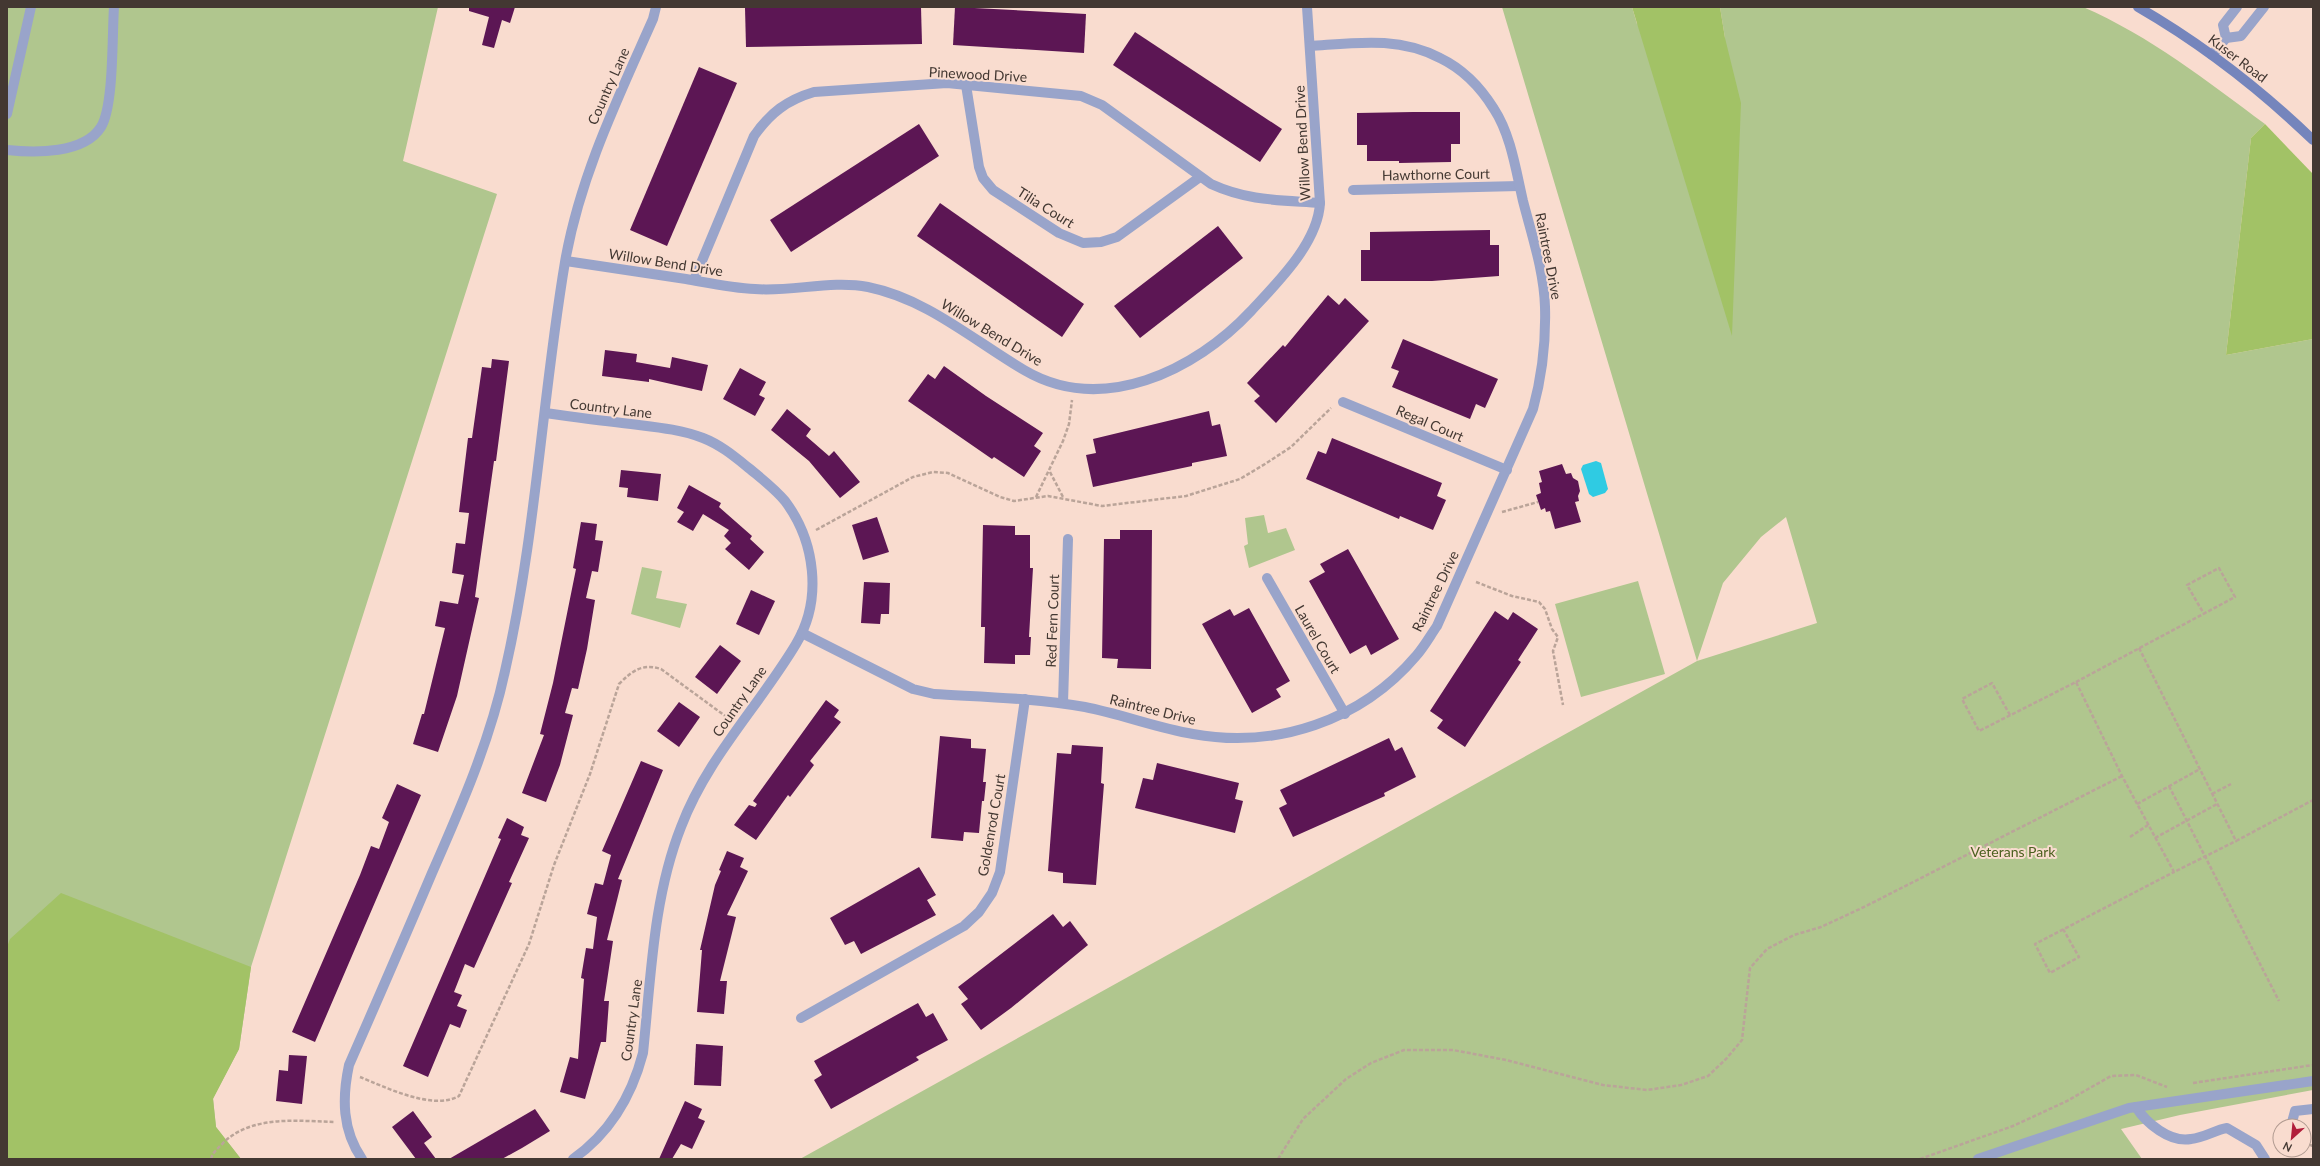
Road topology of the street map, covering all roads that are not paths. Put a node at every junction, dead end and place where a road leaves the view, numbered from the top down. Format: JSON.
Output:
{"nodes":[{"id":1,"x":31,"y":7,"type":"edge"},
{"id":2,"x":114,"y":7,"type":"edge"},
{"id":3,"x":656,"y":7,"type":"edge"},
{"id":4,"x":1307,"y":7,"type":"edge"},
{"id":5,"x":2138,"y":7,"type":"edge"},
{"id":6,"x":2237,"y":7,"type":"edge"},
{"id":7,"x":2264,"y":7,"type":"edge"},
{"id":8,"x":2226,"y":38,"type":"junction"},
{"id":9,"x":1310,"y":46,"type":"junction"},
{"id":10,"x":2212,"y":55,"type":"junction"},
{"id":11,"x":966,"y":85,"type":"junction"},
{"id":12,"x":7,"y":114,"type":"edge"},
{"id":13,"x":2313,"y":140,"type":"edge"},
{"id":14,"x":7,"y":150,"type":"edge"},
{"id":15,"x":1200,"y":177,"type":"junction"},
{"id":16,"x":1520,"y":186,"type":"junction"},
{"id":17,"x":1353,"y":190,"type":"dead end"},
{"id":18,"x":1320,"y":203,"type":"junction"},
{"id":19,"x":566,"y":261,"type":"junction"},
{"id":20,"x":694,"y":280,"type":"junction"},
{"id":21,"x":1343,"y":402,"type":"road end"},
{"id":22,"x":545,"y":413,"type":"junction"},
{"id":23,"x":1507,"y":470,"type":"junction"},
{"id":24,"x":1068,"y":539,"type":"dead end"},
{"id":25,"x":1267,"y":578,"type":"dead end"},
{"id":26,"x":802,"y":633,"type":"junction"},
{"id":27,"x":1025,"y":699,"type":"junction"},
{"id":28,"x":1063,"y":703,"type":"junction"},
{"id":29,"x":1345,"y":714,"type":"junction"},
{"id":30,"x":801,"y":1018,"type":"dead end"},
{"id":31,"x":2313,"y":1081,"type":"edge"},
{"id":32,"x":2136,"y":1107,"type":"junction"},
{"id":33,"x":2313,"y":1109,"type":"edge"},
{"id":34,"x":2293,"y":1118,"type":"edge"},
{"id":35,"x":362,"y":1159,"type":"edge"},
{"id":36,"x":573,"y":1159,"type":"edge"},
{"id":37,"x":1978,"y":1159,"type":"edge"},
{"id":38,"x":2265,"y":1159,"type":"edge"}],
"edges":[{"from":1,"to":12,"type":"street"},
{"from":2,"to":14,"type":"street"},
{"from":3,"to":19,"type":"street","name":"Country Lane"},
{"from":4,"to":9,"type":"street","name":"Willow Bend Drive"},
{"from":5,"to":10,"type":"street","name":"Kuser Road"},
{"from":6,"to":8,"type":"street"},
{"from":7,"to":8,"type":"street"},
{"from":8,"to":10,"type":"street"},
{"from":9,"to":16,"type":"street","name":"Raintree Drive"},
{"from":9,"to":18,"type":"street","name":"Willow Bend Drive"},
{"from":10,"to":13,"type":"street","name":"Kuser Road"},
{"from":11,"to":15,"type":"street","name":"Pinewood Drive"},
{"from":11,"to":15,"type":"street","name":"Tilia Court"},
{"from":11,"to":20,"type":"street","name":"Pinewood Drive"},
{"from":15,"to":18,"type":"street","name":"Pinewood Drive"},
{"from":16,"to":17,"type":"street","name":"Hawthorne Court"},
{"from":16,"to":23,"type":"street","name":"Raintree Drive"},
{"from":18,"to":20,"type":"street","name":"Willow Bend Drive"},
{"from":19,"to":20,"type":"street","name":"Willow Bend Drive"},
{"from":19,"to":22,"type":"street","name":"Country Lane"},
{"from":21,"to":23,"type":"street","name":"Regal Court"},
{"from":22,"to":26,"type":"street","name":"Country Lane"},
{"from":22,"to":35,"type":"street","name":"Country Lane"},
{"from":23,"to":29,"type":"street","name":"Raintree Drive"},
{"from":24,"to":28,"type":"street","name":"Red Fern Court"},
{"from":25,"to":29,"type":"street","name":"Laurel Court"},
{"from":26,"to":27,"type":"street","name":"Raintree Drive"},
{"from":26,"to":36,"type":"street","name":"Country Lane"},
{"from":27,"to":28,"type":"street","name":"Raintree Drive"},
{"from":27,"to":30,"type":"street","name":"Goldenrod Court"},
{"from":28,"to":29,"type":"street","name":"Raintree Drive"},
{"from":31,"to":32,"type":"street"},
{"from":32,"to":37,"type":"street"},
{"from":32,"to":38,"type":"street"},
{"from":33,"to":34,"type":"street"}]}
